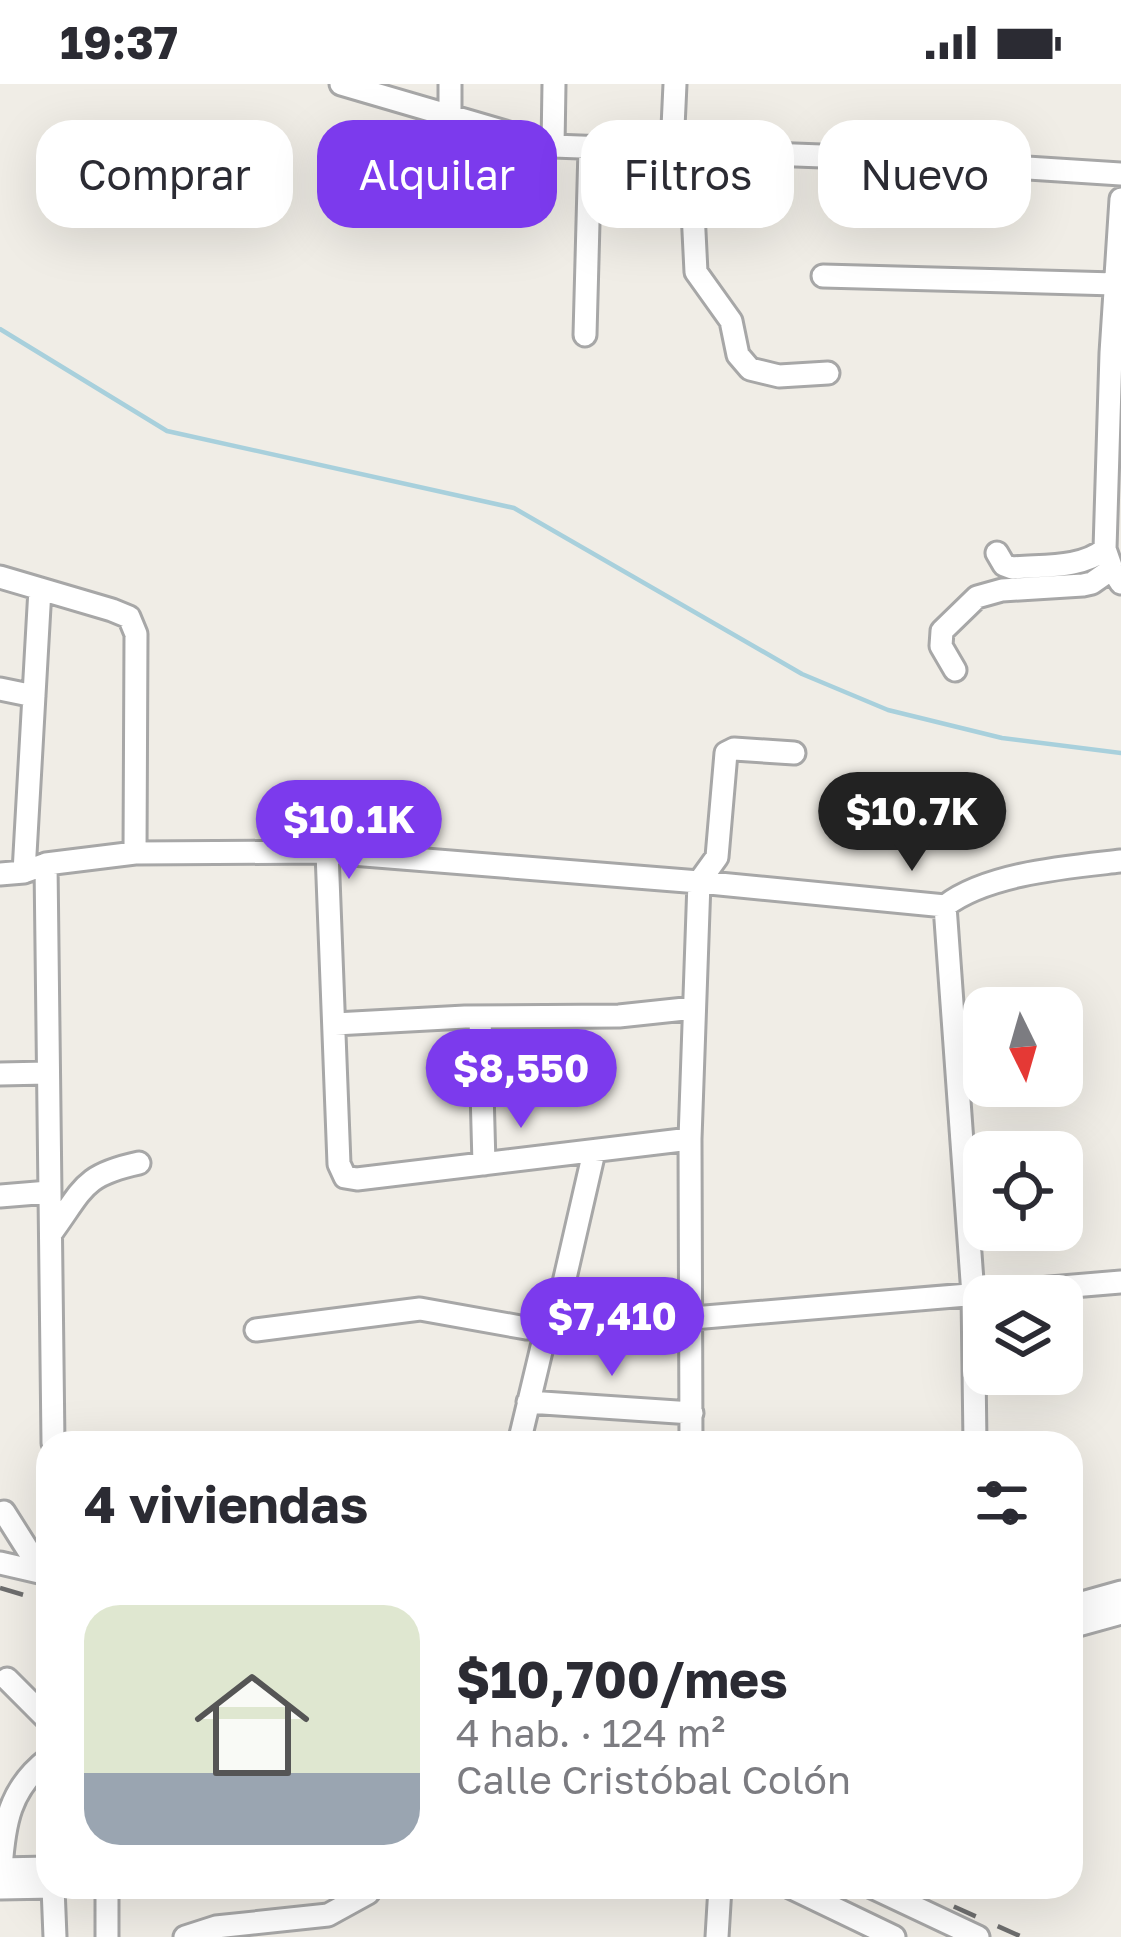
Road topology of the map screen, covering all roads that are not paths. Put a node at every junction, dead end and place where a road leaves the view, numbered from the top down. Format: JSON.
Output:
{"nodes":[{"id":1,"x":343,"y":84,"type":"edge"},
{"id":2,"x":450,"y":84,"type":"edge"},
{"id":3,"x":554,"y":84,"type":"edge"},
{"id":4,"x":675,"y":84,"type":"edge"},
{"id":5,"x":450,"y":115,"type":"junction"},
{"id":6,"x":467,"y":120,"type":"edge"},
{"id":7,"x":553,"y":120,"type":"edge"},
{"id":8,"x":678,"y":120,"type":"edge"},
{"id":9,"x":794,"y":155,"type":"edge"},
{"id":10,"x":1121,"y":174,"type":"edge"},
{"id":11,"x":1121,"y":199,"type":"edge"},
{"id":12,"x":588,"y":228,"type":"edge"},
{"id":13,"x":691,"y":228,"type":"edge"},
{"id":14,"x":823,"y":276,"type":"dead end"},
{"id":15,"x":1115,"y":284,"type":"junction"},
{"id":16,"x":585,"y":335,"type":"dead end"},
{"id":17,"x":1116,"y":353,"type":"edge"},
{"id":18,"x":828,"y":373,"type":"dead end"},
{"id":19,"x":997,"y":553,"type":"dead end"},
{"id":20,"x":1113,"y":567,"type":"edge"},
{"id":21,"x":0,"y":577,"type":"edge"},
{"id":22,"x":40,"y":589,"type":"junction"},
{"id":23,"x":955,"y":670,"type":"dead end"},
{"id":24,"x":0,"y":688,"type":"edge"},
{"id":25,"x":34,"y":696,"type":"junction"},
{"id":26,"x":794,"y":753,"type":"dead end"},
{"id":27,"x":327,"y":852,"type":"junction"},
{"id":28,"x":135,"y":853,"type":"junction"},
{"id":29,"x":1121,"y":861,"type":"edge"},
{"id":30,"x":46,"y":864,"type":"junction"},
{"id":31,"x":24,"y":872,"type":"junction"},
{"id":32,"x":0,"y":874,"type":"edge"},
{"id":33,"x":699,"y":882,"type":"junction"},
{"id":34,"x":946,"y":906,"type":"junction"},
{"id":35,"x":694,"y":1008,"type":"junction"},
{"id":36,"x":480,"y":1017,"type":"junction"},
{"id":37,"x":335,"y":1024,"type":"junction"},
{"id":38,"x":47,"y":1073,"type":"junction"},
{"id":39,"x":0,"y":1074,"type":"edge"},
{"id":40,"x":690,"y":1138,"type":"junction"},
{"id":41,"x":594,"y":1152,"type":"junction"},
{"id":42,"x":139,"y":1163,"type":"dead end"},
{"id":43,"x":484,"y":1164,"type":"junction"},
{"id":44,"x":49,"y":1192,"type":"junction"},
{"id":45,"x":0,"y":1196,"type":"edge"},
{"id":46,"x":52,"y":1232,"type":"junction"},
{"id":47,"x":972,"y":1275,"type":"edge"},
{"id":48,"x":1121,"y":1282,"type":"edge"},
{"id":49,"x":1083,"y":1285,"type":"edge"},
{"id":50,"x":963,"y":1296,"type":"edge"},
{"id":51,"x":693,"y":1318,"type":"junction"},
{"id":52,"x":554,"y":1326,"type":"junction"},
{"id":53,"x":256,"y":1330,"type":"dead end"},
{"id":54,"x":974,"y":1395,"type":"edge"},
{"id":55,"x":528,"y":1402,"type":"junction"},
{"id":56,"x":692,"y":1413,"type":"junction"},
{"id":57,"x":53,"y":1431,"type":"edge"},
{"id":58,"x":522,"y":1431,"type":"edge"},
{"id":59,"x":692,"y":1431,"type":"edge"},
{"id":60,"x":975,"y":1431,"type":"edge"},
{"id":61,"x":4,"y":1512,"type":"dead end"},
{"id":62,"x":36,"y":1555,"type":"edge"},
{"id":63,"x":0,"y":1563,"type":"edge"},
{"id":64,"x":36,"y":1571,"type":"edge"},
{"id":65,"x":1121,"y":1592,"type":"edge"},
{"id":66,"x":1083,"y":1603,"type":"edge"},
{"id":67,"x":1121,"y":1612,"type":"edge"},
{"id":68,"x":1083,"y":1623,"type":"edge"},
{"id":69,"x":7,"y":1679,"type":"dead end"},
{"id":70,"x":36,"y":1708,"type":"edge"},
{"id":71,"x":36,"y":1769,"type":"edge"},
{"id":72,"x":36,"y":1868,"type":"edge"},
{"id":73,"x":0,"y":1869,"type":"edge"},
{"id":74,"x":36,"y":1887,"type":"edge"},
{"id":75,"x":0,"y":1888,"type":"edge"},
{"id":76,"x":54,"y":1899,"type":"edge"},
{"id":77,"x":106,"y":1899,"type":"edge"},
{"id":78,"x":357,"y":1899,"type":"edge"},
{"id":79,"x":719,"y":1899,"type":"edge"},
{"id":80,"x":815,"y":1899,"type":"edge"},
{"id":81,"x":897,"y":1899,"type":"edge"},
{"id":82,"x":192,"y":1936,"type":"edge"},
{"id":83,"x":55,"y":1937,"type":"edge"},
{"id":84,"x":107,"y":1937,"type":"edge"},
{"id":85,"x":717,"y":1937,"type":"edge"},
{"id":86,"x":894,"y":1937,"type":"edge"},
{"id":87,"x":977,"y":1937,"type":"edge"}],
"edges":[{"from":1,"to":5,"type":"street"},
{"from":2,"to":5,"type":"street"},
{"from":3,"to":7,"type":"street"},
{"from":4,"to":8,"type":"street"},
{"from":5,"to":6,"type":"street"},
{"from":9,"to":10,"type":"street"},
{"from":11,"to":15,"type":"street"},
{"from":12,"to":16,"type":"street"},
{"from":13,"to":18,"type":"street"},
{"from":14,"to":15,"type":"street"},
{"from":15,"to":17,"type":"street"},
{"from":17,"to":20,"type":"street"},
{"from":19,"to":20,"type":"street"},
{"from":20,"to":23,"type":"street"},
{"from":21,"to":22,"type":"street"},
{"from":22,"to":25,"type":"street"},
{"from":22,"to":28,"type":"street"},
{"from":24,"to":25,"type":"street"},
{"from":25,"to":31,"type":"street"},
{"from":26,"to":33,"type":"street"},
{"from":27,"to":28,"type":"street"},
{"from":27,"to":33,"type":"street"},
{"from":27,"to":37,"type":"street"},
{"from":28,"to":30,"type":"street"},
{"from":29,"to":34,"type":"street"},
{"from":30,"to":31,"type":"street"},
{"from":30,"to":38,"type":"street"},
{"from":31,"to":32,"type":"street"},
{"from":33,"to":34,"type":"street"},
{"from":33,"to":35,"type":"street"},
{"from":34,"to":47,"type":"street"},
{"from":35,"to":36,"type":"street"},
{"from":35,"to":40,"type":"street"},
{"from":36,"to":37,"type":"street"},
{"from":36,"to":43,"type":"street"},
{"from":37,"to":43,"type":"street"},
{"from":38,"to":39,"type":"street"},
{"from":38,"to":44,"type":"street"},
{"from":40,"to":41,"type":"street"},
{"from":40,"to":51,"type":"street"},
{"from":41,"to":43,"type":"street"},
{"from":41,"to":52,"type":"street"},
{"from":42,"to":46,"type":"street"},
{"from":44,"to":45,"type":"street"},
{"from":44,"to":46,"type":"street"},
{"from":46,"to":57,"type":"street"},
{"from":48,"to":49,"type":"street"},
{"from":50,"to":51,"type":"street"},
{"from":51,"to":52,"type":"street"},
{"from":51,"to":56,"type":"street"},
{"from":52,"to":53,"type":"street"},
{"from":52,"to":55,"type":"street"},
{"from":54,"to":60,"type":"street"},
{"from":55,"to":56,"type":"street"},
{"from":55,"to":58,"type":"street"},
{"from":56,"to":59,"type":"street"},
{"from":61,"to":62,"type":"street"},
{"from":63,"to":64,"type":"street"},
{"from":65,"to":66,"type":"street"},
{"from":67,"to":68,"type":"street"},
{"from":69,"to":70,"type":"street"},
{"from":71,"to":73,"type":"street"},
{"from":72,"to":73,"type":"street"},
{"from":74,"to":75,"type":"street"},
{"from":76,"to":83,"type":"street"},
{"from":77,"to":84,"type":"street"},
{"from":78,"to":82,"type":"street"},
{"from":79,"to":85,"type":"street"},
{"from":80,"to":86,"type":"street"},
{"from":81,"to":87,"type":"street"}]}
